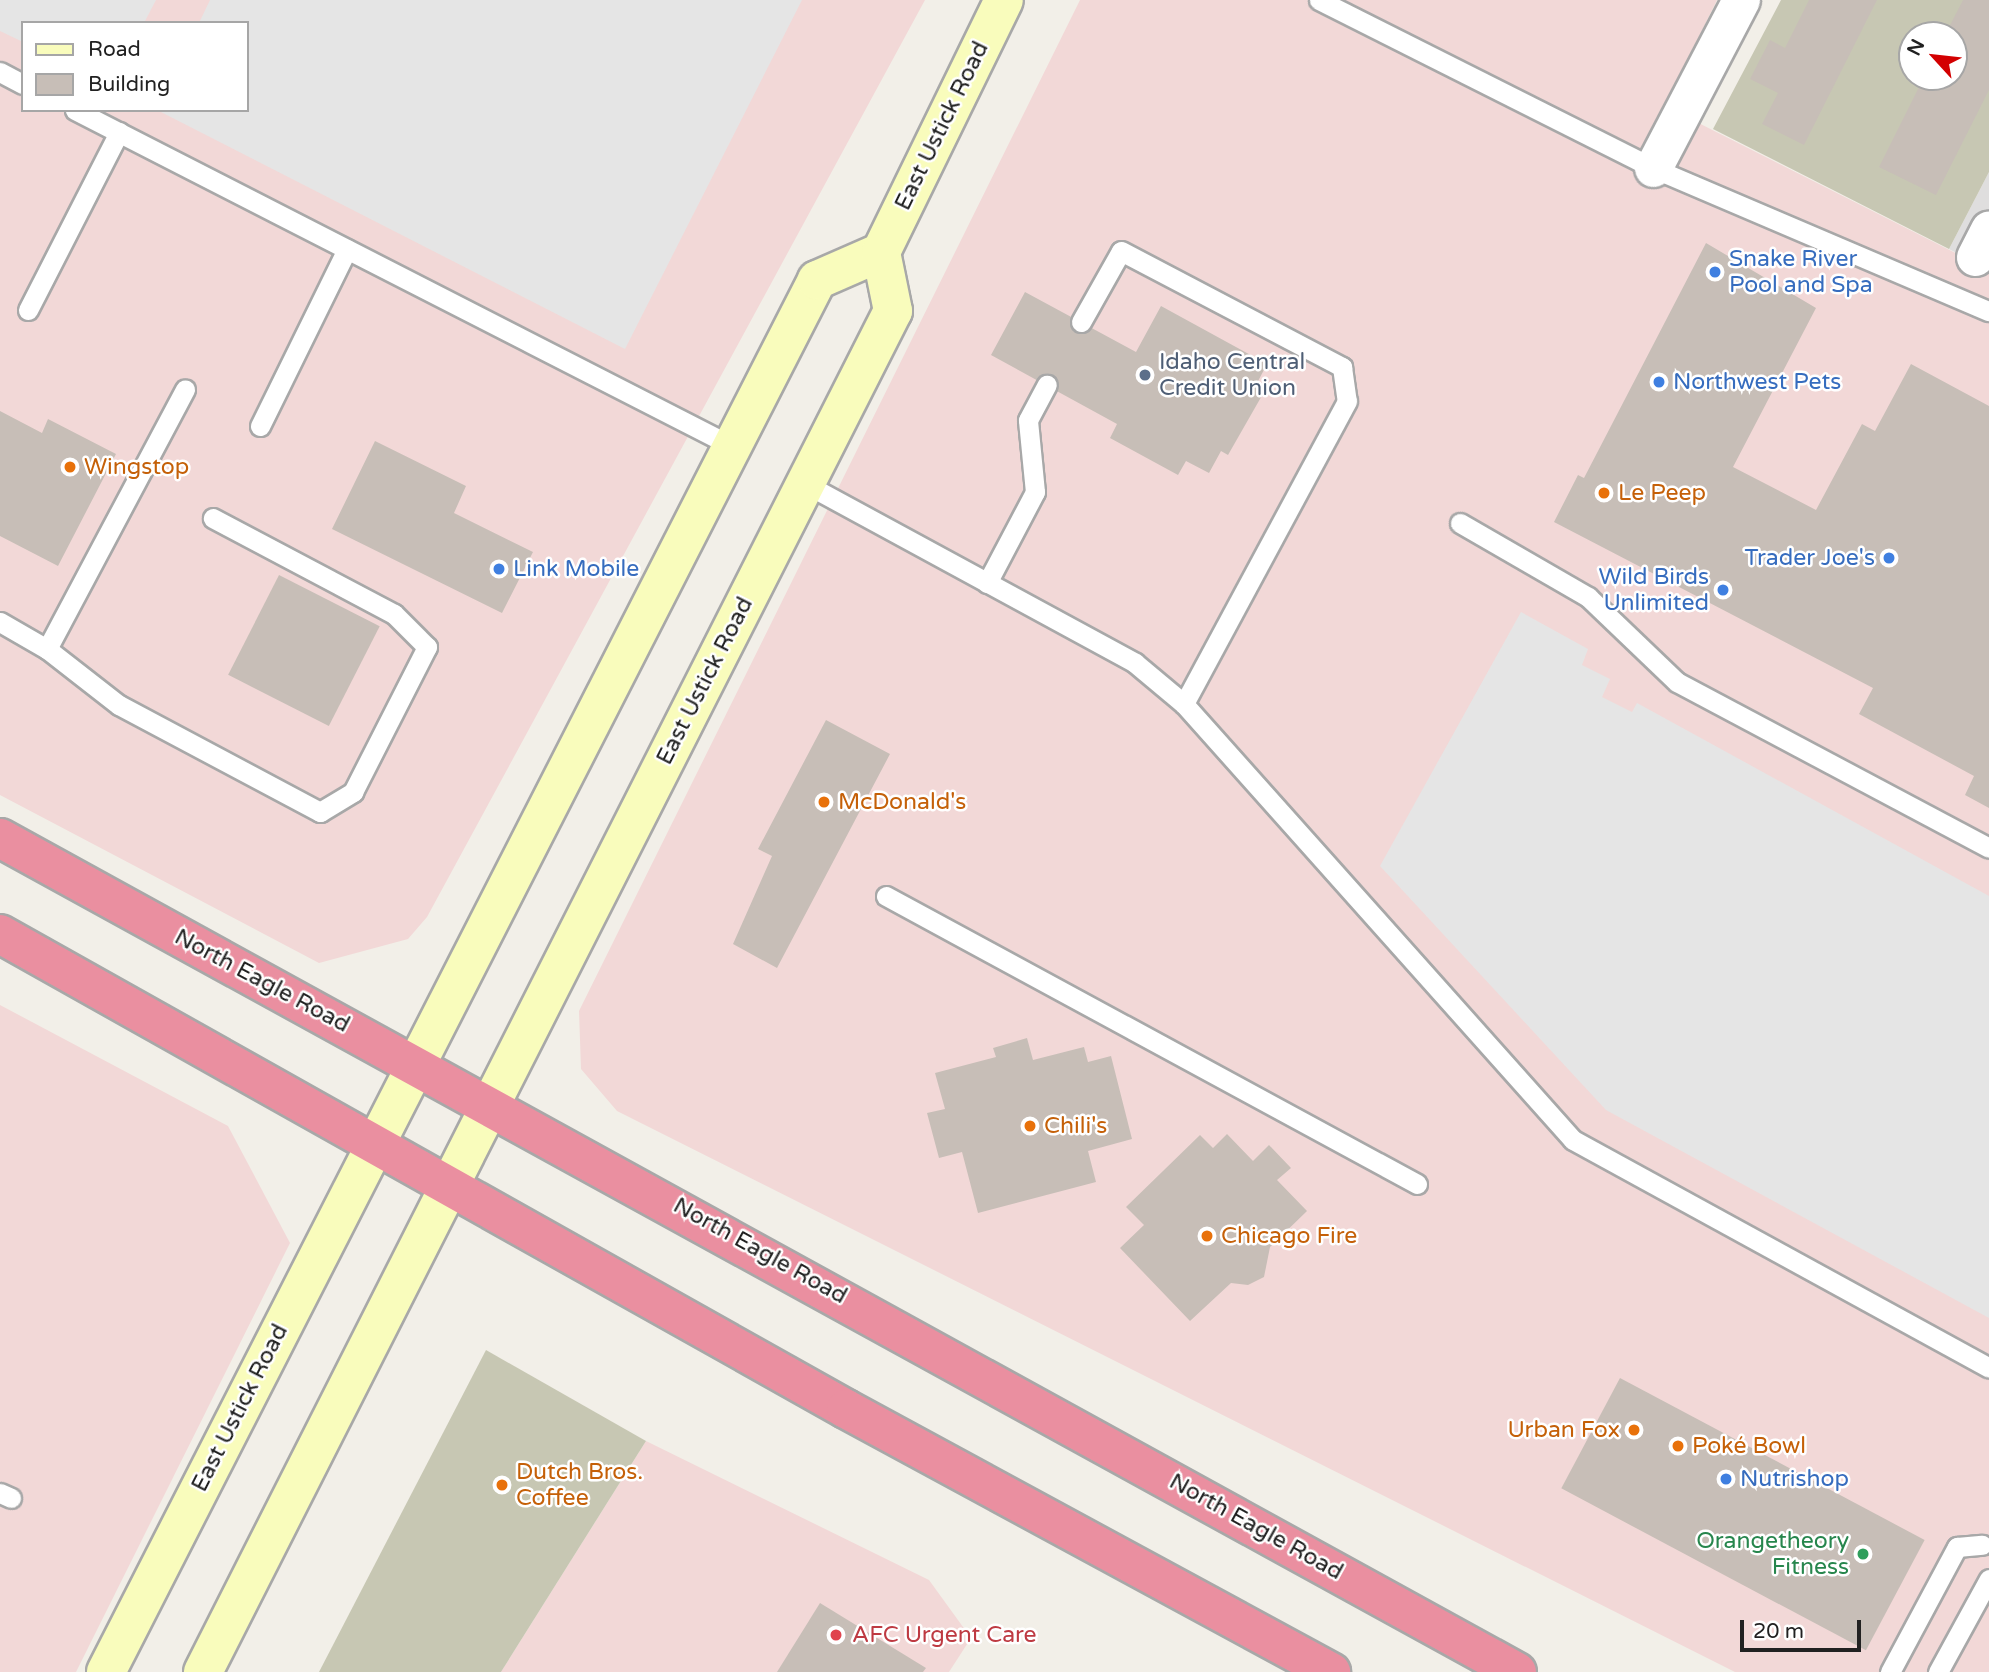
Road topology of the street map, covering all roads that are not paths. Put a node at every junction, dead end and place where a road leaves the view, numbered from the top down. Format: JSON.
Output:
{"nodes":[{"id":1,"x":1004,"y":0,"type":"edge"},
{"id":2,"x":1319,"y":0,"type":"edge"},
{"id":3,"x":1741,"y":0,"type":"edge"},
{"id":4,"x":0,"y":72,"type":"edge"},
{"id":5,"x":21,"y":82,"type":"edge"},
{"id":6,"x":79,"y":112,"type":"edge"},
{"id":7,"x":119,"y":132,"type":"junction"},
{"id":8,"x":1653,"y":168,"type":"junction"},
{"id":9,"x":347,"y":249,"type":"junction"},
{"id":10,"x":881,"y":252,"type":"junction"},
{"id":11,"x":27,"y":310,"type":"dead end"},
{"id":12,"x":1989,"y":311,"type":"edge"},
{"id":13,"x":1081,"y":322,"type":"dead end"},
{"id":14,"x":1047,"y":385,"type":"dead end"},
{"id":15,"x":185,"y":389,"type":"dead end"},
{"id":16,"x":260,"y":426,"type":"dead end"},
{"id":17,"x":730,"y":445,"type":"junction"},
{"id":18,"x":804,"y":483,"type":"junction"},
{"id":19,"x":214,"y":519,"type":"dead end"},
{"id":20,"x":1460,"y":523,"type":"dead end"},
{"id":21,"x":987,"y":583,"type":"junction"},
{"id":22,"x":0,"y":622,"type":"edge"},
{"id":23,"x":47,"y":649,"type":"junction"},
{"id":24,"x":1184,"y":704,"type":"junction"},
{"id":25,"x":0,"y":838,"type":"edge"},
{"id":26,"x":1989,"y":848,"type":"edge"},
{"id":27,"x":886,"y":896,"type":"dead end"},
{"id":28,"x":0,"y":934,"type":"edge"},
{"id":29,"x":417,"y":1062,"type":"junction"},
{"id":30,"x":493,"y":1105,"type":"junction"},
{"id":31,"x":373,"y":1144,"type":"junction"},
{"id":32,"x":1417,"y":1184,"type":"dead end"},
{"id":33,"x":453,"y":1188,"type":"junction"},
{"id":34,"x":1989,"y":1368,"type":"edge"},
{"id":35,"x":1987,"y":1545,"type":"edge"},
{"id":36,"x":1989,"y":1579,"type":"edge"},
{"id":37,"x":106,"y":1672,"type":"edge"},
{"id":38,"x":203,"y":1672,"type":"edge"},
{"id":39,"x":1331,"y":1672,"type":"edge"},
{"id":40,"x":1517,"y":1672,"type":"edge"},
{"id":41,"x":1890,"y":1672,"type":"edge"},
{"id":42,"x":1938,"y":1672,"type":"edge"}],
"edges":[{"from":1,"to":10,"type":"main road","name":"East Ustick Road"},
{"from":2,"to":8,"type":"lane"},
{"from":3,"to":8,"type":"street"},
{"from":4,"to":5,"type":"lane"},
{"from":6,"to":7,"type":"lane"},
{"from":7,"to":9,"type":"lane"},
{"from":7,"to":11,"type":"lane"},
{"from":8,"to":12,"type":"lane"},
{"from":9,"to":16,"type":"lane"},
{"from":9,"to":17,"type":"lane"},
{"from":10,"to":17,"type":"main road"},
{"from":10,"to":18,"type":"main road","name":"East Ustick Road"},
{"from":13,"to":24,"type":"lane"},
{"from":14,"to":21,"type":"lane"},
{"from":15,"to":23,"type":"lane"},
{"from":17,"to":29,"type":"main road"},
{"from":18,"to":21,"type":"lane"},
{"from":18,"to":30,"type":"main road","name":"East Ustick Road"},
{"from":19,"to":23,"type":"lane"},
{"from":20,"to":26,"type":"lane"},
{"from":21,"to":24,"type":"lane"},
{"from":22,"to":23,"type":"lane"},
{"from":24,"to":34,"type":"lane"},
{"from":25,"to":29,"type":"highway","name":"North Eagle Road"},
{"from":27,"to":32,"type":"lane"},
{"from":28,"to":31,"type":"highway"},
{"from":29,"to":30,"type":"highway","name":"North Eagle Road"},
{"from":29,"to":31,"type":"main road","name":"East Ustick Road"},
{"from":30,"to":33,"type":"main road","name":"East Ustick Road"},
{"from":30,"to":40,"type":"highway","name":"North Eagle Road"},
{"from":31,"to":33,"type":"highway"},
{"from":31,"to":37,"type":"main road","name":"East Ustick Road"},
{"from":33,"to":38,"type":"main road"},
{"from":33,"to":39,"type":"highway"},
{"from":35,"to":41,"type":"lane"},
{"from":36,"to":42,"type":"lane"}]}
